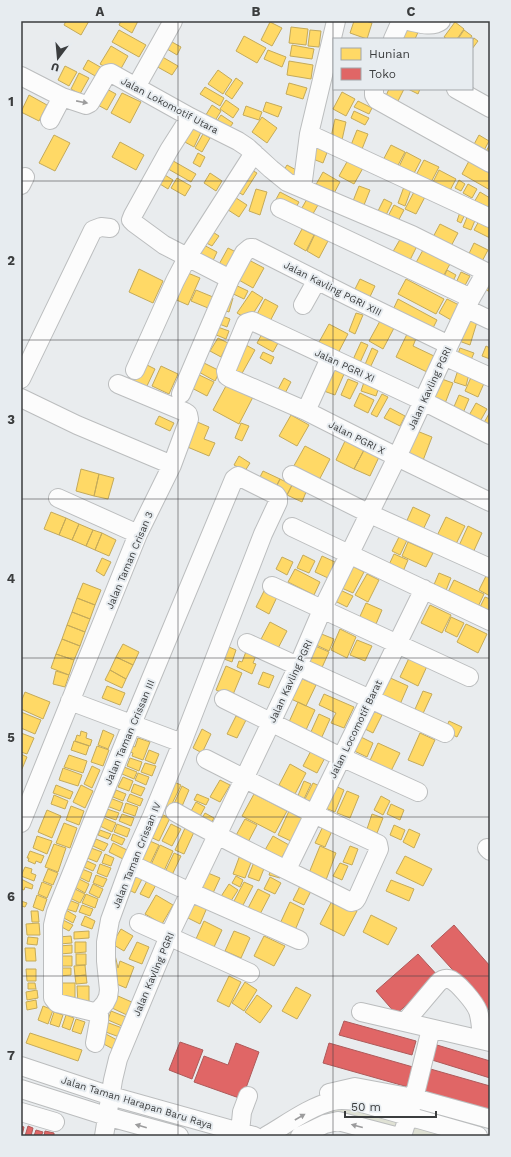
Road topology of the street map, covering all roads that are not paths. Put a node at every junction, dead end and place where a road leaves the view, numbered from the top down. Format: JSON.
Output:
{"nodes":[{"id":1,"x":173,"y":21,"type":"edge"},
{"id":2,"x":336,"y":21,"type":"edge"},
{"id":3,"x":401,"y":21,"type":"edge"},
{"id":4,"x":408,"y":21,"type":"edge"},
{"id":5,"x":441,"y":21,"type":"edge"},
{"id":6,"x":393,"y":38,"type":"edge"},
{"id":7,"x":21,"y":76,"type":"edge"},
{"id":8,"x":136,"y":87,"type":"junction"},
{"id":9,"x":374,"y":90,"type":"edge"},
{"id":10,"x":458,"y":90,"type":"edge"},
{"id":11,"x":62,"y":97,"type":"junction"},
{"id":12,"x":490,"y":108,"type":"edge"},
{"id":13,"x":190,"y":117,"type":"junction"},
{"id":14,"x":50,"y":120,"type":"dead end"},
{"id":15,"x":309,"y":134,"type":"junction"},
{"id":16,"x":254,"y":153,"type":"junction"},
{"id":17,"x":490,"y":163,"type":"edge"},
{"id":18,"x":302,"y":188,"type":"junction"},
{"id":19,"x":280,"y":208,"type":"dead end"},
{"id":20,"x":490,"y":218,"type":"edge"},
{"id":21,"x":110,"y":228,"type":"dead end"},
{"id":22,"x":188,"y":256,"type":"junction"},
{"id":23,"x":488,"y":273,"type":"edge"},
{"id":24,"x":230,"y":278,"type":"junction"},
{"id":25,"x":317,"y":280,"type":"junction"},
{"id":26,"x":469,"y":303,"type":"junction"},
{"id":27,"x":303,"y":305,"type":"dead end"},
{"id":28,"x":490,"y":320,"type":"edge"},
{"id":29,"x":446,"y":350,"type":"junction"},
{"id":30,"x":330,"y":358,"type":"junction"},
{"id":31,"x":135,"y":370,"type":"dead end"},
{"id":32,"x":226,"y":371,"type":"joint"},
{"id":33,"x":490,"y":377,"type":"edge"},
{"id":34,"x":21,"y":379,"type":"edge"},
{"id":35,"x":118,"y":384,"type":"dead end"},
{"id":36,"x":181,"y":394,"type":"dead end"},
{"id":37,"x":21,"y":398,"type":"edge"},
{"id":38,"x":423,"y":401,"type":"junction"},
{"id":39,"x":306,"y":411,"type":"junction"},
{"id":40,"x":490,"y":434,"type":"edge"},
{"id":41,"x":397,"y":457,"type":"junction"},
{"id":42,"x":172,"y":465,"type":"junction"},
{"id":43,"x":292,"y":475,"type":"dead end"},
{"id":44,"x":58,"y":498,"type":"dead end"},
{"id":45,"x":278,"y":498,"type":"joint"},
{"id":46,"x":490,"y":502,"type":"edge"},
{"id":47,"x":370,"y":514,"type":"junction"},
{"id":48,"x":292,"y":526,"type":"dead end"},
{"id":49,"x":138,"y":534,"type":"junction"},
{"id":50,"x":349,"y":554,"type":"junction"},
{"id":51,"x":490,"y":568,"type":"edge"},
{"id":52,"x":272,"y":586,"type":"dead end"},
{"id":53,"x":424,"y":589,"type":"junction"},
{"id":54,"x":322,"y":610,"type":"junction"},
{"id":55,"x":490,"y":621,"type":"edge"},
{"id":56,"x":247,"y":643,"type":"dead end"},
{"id":57,"x":398,"y":644,"type":"junction"},
{"id":58,"x":298,"y":666,"type":"junction"},
{"id":59,"x":469,"y":677,"type":"dead end"},
{"id":60,"x":224,"y":699,"type":"dead end"},
{"id":61,"x":369,"y":699,"type":"junction"},
{"id":62,"x":70,"y":701,"type":"junction"},
{"id":63,"x":271,"y":722,"type":"junction"},
{"id":64,"x":132,"y":724,"type":"junction"},
{"id":65,"x":445,"y":733,"type":"dead end"},
{"id":66,"x":182,"y":743,"type":"junction"},
{"id":67,"x":341,"y":757,"type":"junction"},
{"id":68,"x":206,"y":758,"type":"dead end"},
{"id":69,"x":245,"y":779,"type":"junction"},
{"id":70,"x":418,"y":792,"type":"dead end"},
{"id":71,"x":175,"y":812,"type":"dead end"},
{"id":72,"x":314,"y":814,"type":"junction"},
{"id":73,"x":21,"y":823,"type":"edge"},
{"id":74,"x":216,"y":836,"type":"junction"},
{"id":75,"x":137,"y":867,"type":"dead end"},
{"id":76,"x":287,"y":869,"type":"junction"},
{"id":77,"x":190,"y":892,"type":"junction"},
{"id":78,"x":139,"y":923,"type":"dead end"},
{"id":79,"x":169,"y":936,"type":"junction"},
{"id":80,"x":299,"y":940,"type":"dead end"},
{"id":81,"x":250,"y":973,"type":"dead end"},
{"id":82,"x":96,"y":1011,"type":"junction"},
{"id":83,"x":362,"y":1012,"type":"dead end"},
{"id":84,"x":405,"y":1022,"type":"junction"},
{"id":85,"x":432,"y":1030,"type":"junction"},
{"id":86,"x":486,"y":1040,"type":"edge"},
{"id":87,"x":95,"y":1043,"type":"dead end"},
{"id":88,"x":21,"y":1066,"type":"edge"},
{"id":89,"x":21,"y":1089,"type":"edge"},
{"id":90,"x":111,"y":1096,"type":"junction"},
{"id":91,"x":414,"y":1098,"type":"junction"},
{"id":92,"x":245,"y":1103,"type":"dead end"},
{"id":93,"x":325,"y":1104,"type":"junction"},
{"id":94,"x":21,"y":1112,"type":"edge"},
{"id":95,"x":106,"y":1116,"type":"junction"},
{"id":96,"x":408,"y":1116,"type":"junction"},
{"id":97,"x":490,"y":1119,"type":"edge"},
{"id":98,"x":55,"y":1122,"type":"dead end"},
{"id":99,"x":327,"y":1130,"type":"edge"},
{"id":100,"x":247,"y":1134,"type":"edge"},
{"id":101,"x":377,"y":1134,"type":"edge"},
{"id":102,"x":104,"y":1136,"type":"edge"},
{"id":103,"x":179,"y":1136,"type":"edge"},
{"id":104,"x":266,"y":1136,"type":"edge"},
{"id":105,"x":300,"y":1136,"type":"edge"},
{"id":106,"x":395,"y":1136,"type":"edge"},
{"id":107,"x":402,"y":1136,"type":"edge"},
{"id":108,"x":478,"y":1136,"type":"edge"}],
"edges":[{"from":1,"to":8,"type":"street"},
{"from":2,"to":15,"type":"street"},
{"from":3,"to":6,"type":"street"},
{"from":4,"to":5,"type":"street"},
{"from":7,"to":11,"type":"street","name":"Jalan Lokomotif Utara"},
{"from":11,"to":8,"type":"street","name":"Jalan Lokomotif Utara","one_way":true},
{"from":8,"to":13,"type":"street","name":"Jalan Lokomotif Utara"},
{"from":9,"to":17,"type":"street"},
{"from":10,"to":12,"type":"street"},
{"from":11,"to":14,"type":"street"},
{"from":13,"to":16,"type":"street","name":"Jalan Lokomotif Utara"},
{"from":13,"to":22,"type":"street"},
{"from":15,"to":18,"type":"street"},
{"from":15,"to":20,"type":"street"},
{"from":16,"to":18,"type":"street","name":"Jalan Lokomotif Utara"},
{"from":16,"to":22,"type":"street"},
{"from":18,"to":23,"type":"street","name":"Jalan Lokomotif Utara"},
{"from":19,"to":26,"type":"street"},
{"from":21,"to":34,"type":"street"},
{"from":22,"to":24,"type":"street"},
{"from":22,"to":31,"type":"street"},
{"from":23,"to":26,"type":"street","name":"Jalan Kavling PGRI"},
{"from":24,"to":25,"type":"street","name":"Jalan Kavling PGRI XIII"},
{"from":24,"to":36,"type":"street"},
{"from":25,"to":27,"type":"street"},
{"from":25,"to":29,"type":"street","name":"Jalan Kavling PGRI XIII"},
{"from":26,"to":28,"type":"street"},
{"from":26,"to":29,"type":"street","name":"Jalan Kavling PGRI"},
{"from":29,"to":33,"type":"street","name":"Jalan Kavling PGRI XIII"},
{"from":29,"to":38,"type":"street","name":"Jalan Kavling PGRI"},
{"from":30,"to":32,"type":"street","name":"Jalan PGRI XI"},
{"from":30,"to":38,"type":"street","name":"Jalan PGRI XI"},
{"from":30,"to":39,"type":"street"},
{"from":32,"to":39,"type":"street","name":"Jalan PGRI X"},
{"from":35,"to":42,"type":"street","name":"Jalan Taman Crisan 3"},
{"from":37,"to":42,"type":"street"},
{"from":38,"to":40,"type":"street","name":"Jalan PGRI XI"},
{"from":38,"to":41,"type":"street","name":"Jalan Kavling PGRI"},
{"from":39,"to":41,"type":"street","name":"Jalan PGRI X"},
{"from":41,"to":46,"type":"street","name":"Jalan PGRI X"},
{"from":41,"to":47,"type":"street","name":"Jalan Kavling PGRI"},
{"from":42,"to":49,"type":"street","name":"Jalan Taman Crisan 3"},
{"from":43,"to":47,"type":"street"},
{"from":44,"to":49,"type":"street"},
{"from":45,"to":64,"type":"street","name":"Jalan Taman Crissan III"},
{"from":45,"to":66,"type":"street","name":"Jalan Taman Crissan IV"},
{"from":47,"to":50,"type":"street","name":"Jalan Kavling PGRI"},
{"from":47,"to":51,"type":"street"},
{"from":48,"to":50,"type":"street"},
{"from":49,"to":62,"type":"street","name":"Jalan Taman Crisan 3"},
{"from":50,"to":53,"type":"street"},
{"from":50,"to":54,"type":"street","name":"Jalan Kavling PGRI"},
{"from":52,"to":54,"type":"street"},
{"from":53,"to":55,"type":"street"},
{"from":53,"to":57,"type":"street","name":"Jalan Locomotif Barat"},
{"from":54,"to":57,"type":"street"},
{"from":54,"to":58,"type":"street","name":"Jalan Kavling PGRI"},
{"from":56,"to":58,"type":"street"},
{"from":57,"to":59,"type":"street"},
{"from":57,"to":61,"type":"street","name":"Jalan Locomotif Barat"},
{"from":58,"to":61,"type":"street"},
{"from":58,"to":63,"type":"street","name":"Jalan Kavling PGRI"},
{"from":60,"to":63,"type":"street"},
{"from":61,"to":65,"type":"street"},
{"from":61,"to":67,"type":"street","name":"Jalan Locomotif Barat"},
{"from":62,"to":64,"type":"street"},
{"from":62,"to":73,"type":"street","name":"Jalan Taman Crisan 3"},
{"from":63,"to":67,"type":"street"},
{"from":63,"to":69,"type":"street","name":"Jalan Kavling PGRI"},
{"from":64,"to":66,"type":"street"},
{"from":64,"to":82,"type":"street","name":"Jalan Taman Crissan III"},
{"from":66,"to":82,"type":"street","name":"Jalan Taman Crissan IV"},
{"from":67,"to":70,"type":"street"},
{"from":67,"to":72,"type":"street","name":"Jalan Locomotif Barat"},
{"from":68,"to":69,"type":"street"},
{"from":69,"to":72,"type":"street"},
{"from":69,"to":74,"type":"street","name":"Jalan Kavling PGRI"},
{"from":71,"to":74,"type":"street"},
{"from":72,"to":76,"type":"street","name":"Jalan Locomotif Barat"},
{"from":72,"to":76,"type":"street"},
{"from":74,"to":76,"type":"street"},
{"from":74,"to":77,"type":"street","name":"Jalan Kavling PGRI"},
{"from":75,"to":77,"type":"street"},
{"from":77,"to":79,"type":"street","name":"Jalan Kavling PGRI"},
{"from":77,"to":80,"type":"street"},
{"from":78,"to":79,"type":"street"},
{"from":79,"to":81,"type":"street"},
{"from":79,"to":90,"type":"street","name":"Jalan Kavling PGRI"},
{"from":82,"to":87,"type":"street"},
{"from":83,"to":84,"type":"street"},
{"from":84,"to":85,"type":"street"},
{"from":84,"to":86,"type":"street"},
{"from":85,"to":86,"type":"street"},
{"from":85,"to":91,"type":"street"},
{"from":88,"to":90,"type":"street","name":"Jalan Taman Harapan Baru Raya"},
{"from":89,"to":95,"type":"street","name":"Jalan Taman Harapan Baru Raya"},
{"from":90,"to":95,"type":"street","name":"Jalan Kavling PGRI"},
{"from":90,"to":100,"type":"street","name":"Jalan Taman Harapan Baru Raya"},
{"from":91,"to":93,"type":"street"},
{"from":91,"to":96,"type":"street"},
{"from":91,"to":97,"type":"street"},
{"from":92,"to":100,"type":"street"},
{"from":93,"to":96,"type":"street"},
{"from":104,"to":93,"type":"street","one_way":true},
{"from":94,"to":98,"type":"street"},
{"from":95,"to":102,"type":"street","name":"Jalan Kavling PGRI"},
{"from":103,"to":95,"type":"street","name":"Jalan Taman Harapan Baru Raya","one_way":true},
{"from":96,"to":107,"type":"street"},
{"from":96,"to":108,"type":"street"},
{"from":101,"to":99,"type":"street","one_way":true},
{"from":99,"to":105,"type":"street"},
{"from":101,"to":106,"type":"street"}]}
